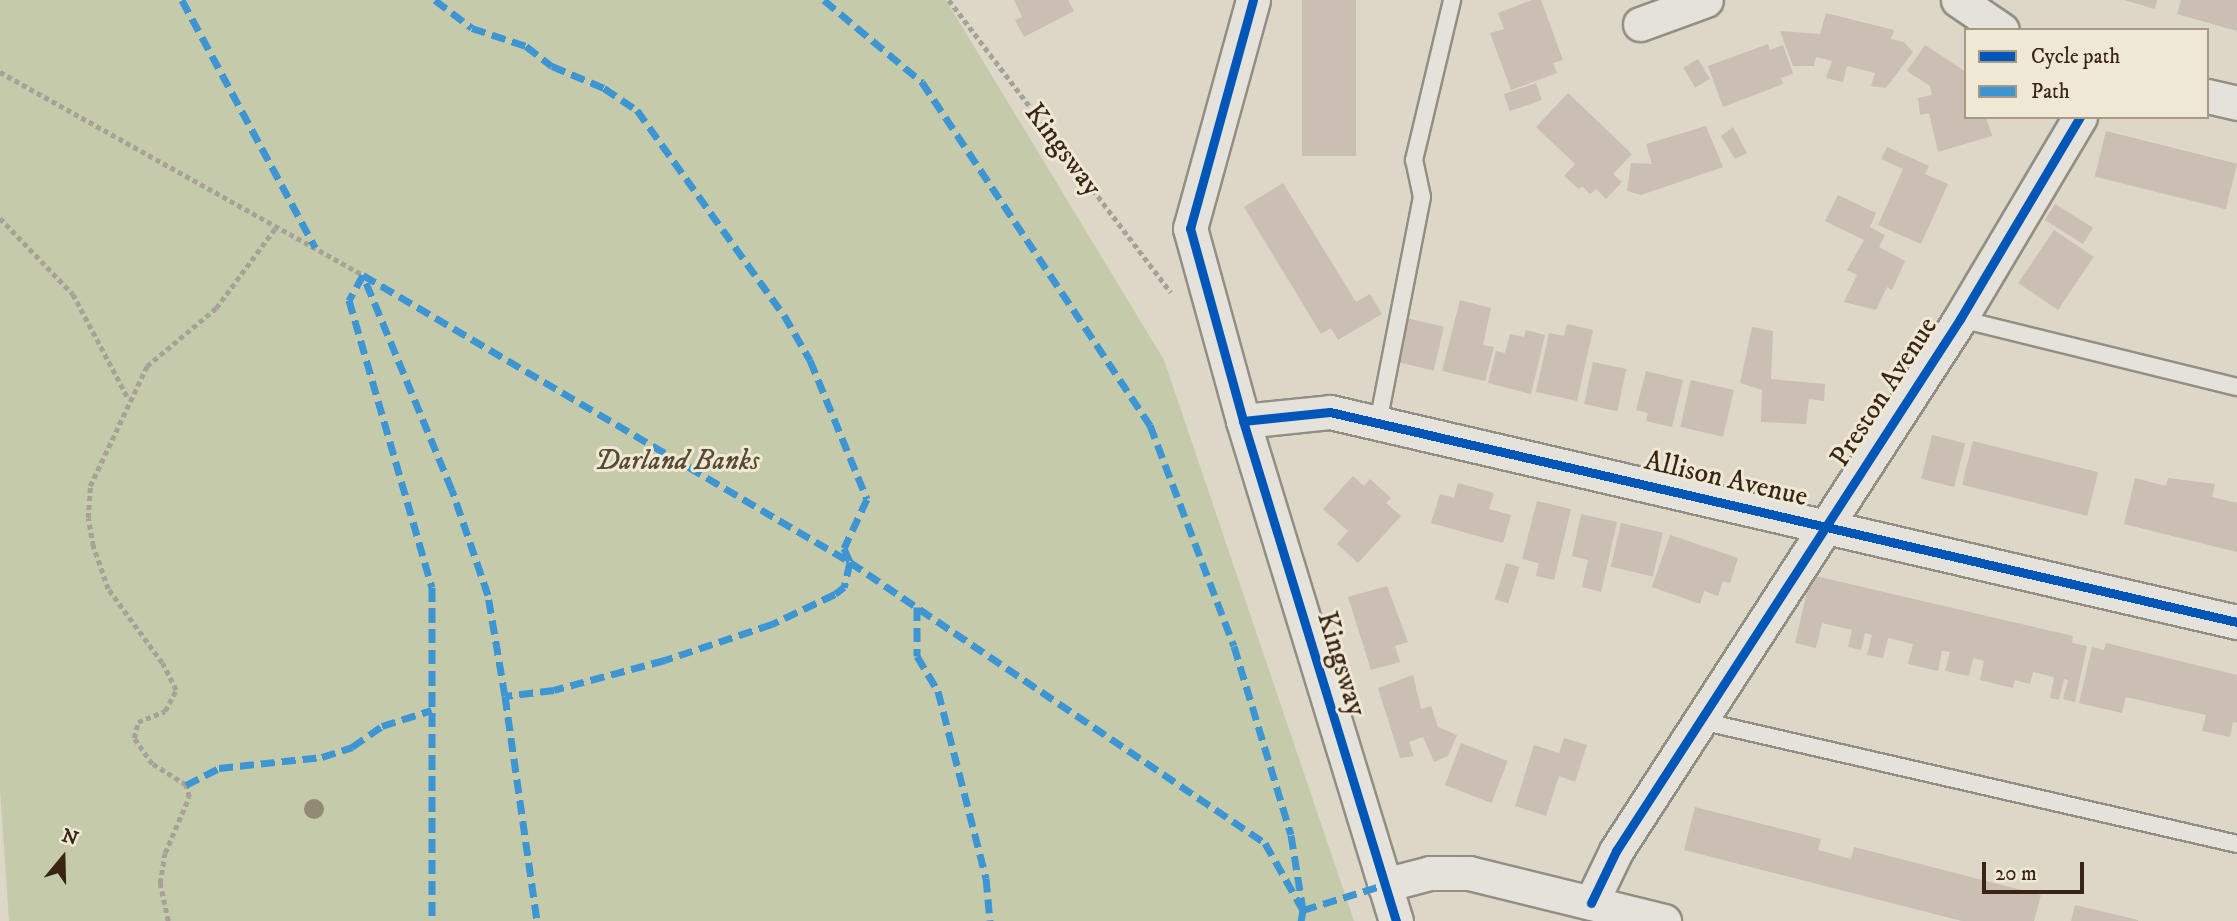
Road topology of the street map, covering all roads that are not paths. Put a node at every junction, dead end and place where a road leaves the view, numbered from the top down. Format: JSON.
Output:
{"nodes":[{"id":1,"x":1253,"y":0,"type":"edge"},
{"id":2,"x":1452,"y":0,"type":"edge"},
{"id":3,"x":1706,"y":0,"type":"edge"},
{"id":4,"x":1958,"y":0,"type":"edge"},
{"id":5,"x":1640,"y":24,"type":"dead end"},
{"id":6,"x":1999,"y":28,"type":"edge"},
{"id":7,"x":2209,"y":96,"type":"edge"},
{"id":8,"x":2237,"y":103,"type":"edge"},
{"id":9,"x":2079,"y":119,"type":"edge"},
{"id":10,"x":1960,"y":319,"type":"junction"},
{"id":11,"x":2237,"y":387,"type":"edge"},
{"id":12,"x":1243,"y":421,"type":"junction"},
{"id":13,"x":1378,"y":423,"type":"junction"},
{"id":14,"x":1824,"y":525,"type":"junction"},
{"id":15,"x":2237,"y":622,"type":"edge"},
{"id":16,"x":1701,"y":721,"type":"junction"},
{"id":17,"x":2237,"y":844,"type":"edge"},
{"id":18,"x":1384,"y":885,"type":"junction"},
{"id":19,"x":1591,"y":903,"type":"junction"},
{"id":20,"x":1396,"y":921,"type":"edge"},
{"id":21,"x":1664,"y":921,"type":"edge"}],
"edges":[{"from":1,"to":12,"type":"street","name":"Kingsway"},
{"from":2,"to":13,"type":"lane"},
{"from":3,"to":5,"type":"street"},
{"from":4,"to":6,"type":"street"},
{"from":7,"to":8,"type":"street"},
{"from":9,"to":10,"type":"street","name":"Preston Avenue"},
{"from":10,"to":11,"type":"lane"},
{"from":10,"to":14,"type":"street","name":"Preston Avenue"},
{"from":12,"to":13,"type":"street","name":"Allison Avenue"},
{"from":12,"to":18,"type":"street","name":"Kingsway"},
{"from":13,"to":14,"type":"street","name":"Allison Avenue"},
{"from":14,"to":15,"type":"street","name":"Allison Avenue"},
{"from":14,"to":16,"type":"street","name":"Preston Avenue"},
{"from":16,"to":17,"type":"lane"},
{"from":16,"to":19,"type":"street","name":"Preston Avenue"},
{"from":18,"to":19,"type":"street"},
{"from":18,"to":20,"type":"street","name":"Kingsway"},
{"from":19,"to":21,"type":"street"}]}
